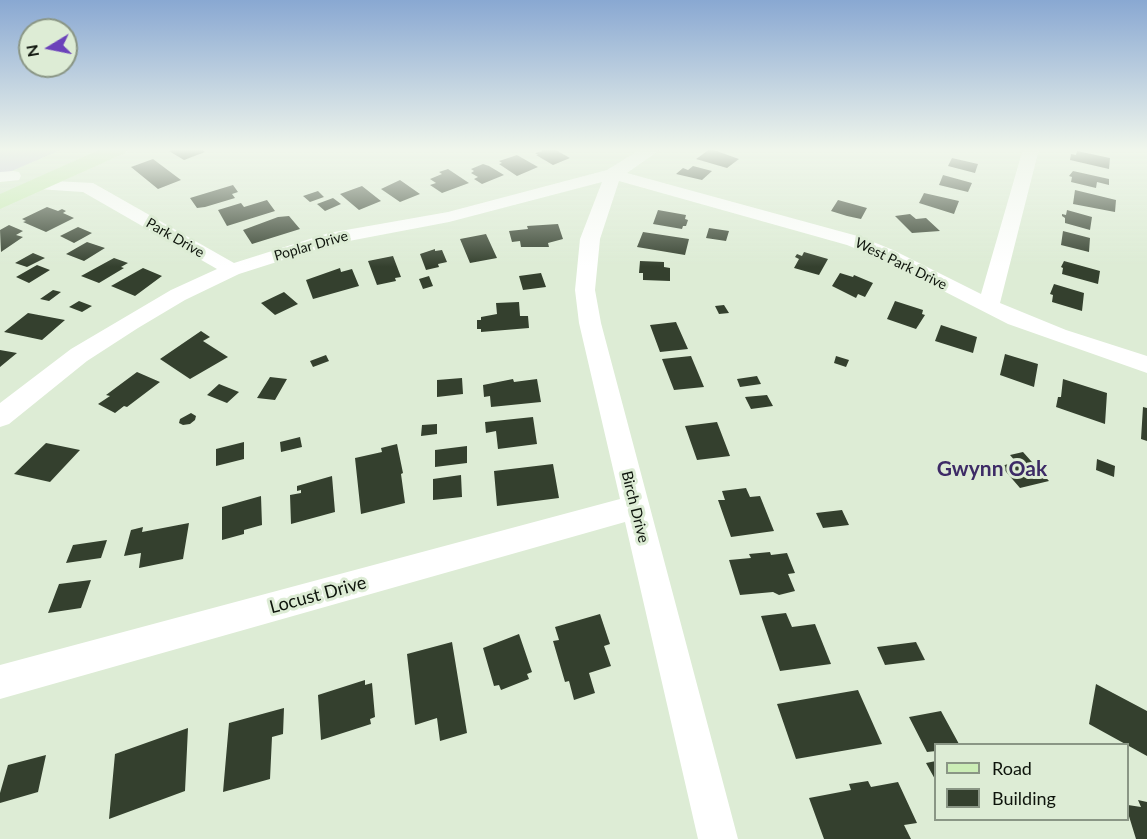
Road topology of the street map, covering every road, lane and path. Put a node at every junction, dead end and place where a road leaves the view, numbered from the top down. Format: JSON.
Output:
{"nodes":[{"id":1,"x":29,"y":188,"type":"edge"},
{"id":2,"x":89,"y":188,"type":"edge"},
{"id":3,"x":559,"y":188,"type":"edge"},
{"id":4,"x":608,"y":188,"type":"edge"},
{"id":5,"x":664,"y":188,"type":"edge"},
{"id":6,"x":1020,"y":188,"type":"edge"},
{"id":7,"x":0,"y":202,"type":"edge"},
{"id":8,"x":232,"y":270,"type":"junction"},
{"id":9,"x":988,"y":306,"type":"junction"},
{"id":10,"x":1147,"y":365,"type":"edge"},
{"id":11,"x":0,"y":417,"type":"edge"},
{"id":12,"x":635,"y":507,"type":"junction"},
{"id":13,"x":0,"y":682,"type":"edge"},
{"id":14,"x":718,"y":839,"type":"edge"}],
"edges":[{"from":1,"to":7,"type":"main road"},
{"from":2,"to":8,"type":"street","name":"Park Drive"},
{"from":3,"to":8,"type":"street","name":"Poplar Drive"},
{"from":4,"to":12,"type":"street","name":"Birch Drive"},
{"from":5,"to":9,"type":"street","name":"West Park Drive"},
{"from":6,"to":9,"type":"street"},
{"from":8,"to":11,"type":"street","name":"Poplar Drive"},
{"from":9,"to":10,"type":"street","name":"West Park Drive"},
{"from":12,"to":13,"type":"street","name":"Locust Drive"},
{"from":12,"to":14,"type":"street","name":"Birch Drive"}]}
